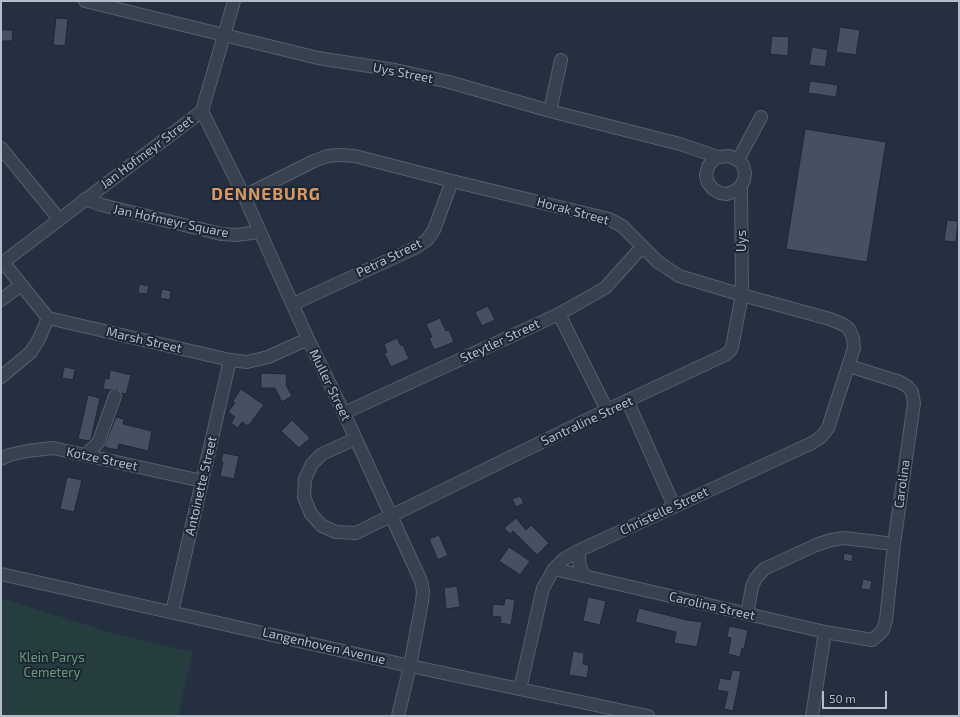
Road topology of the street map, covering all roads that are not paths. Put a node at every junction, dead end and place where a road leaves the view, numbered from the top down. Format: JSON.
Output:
{"nodes":[{"id":1,"x":85,"y":1,"type":"edge"},
{"id":2,"x":234,"y":1,"type":"edge"},
{"id":3,"x":224,"y":35,"type":"junction"},
{"id":4,"x":561,"y":60,"type":"dead end"},
{"id":5,"x":202,"y":111,"type":"junction"},
{"id":6,"x":550,"y":111,"type":"junction"},
{"id":7,"x":762,"y":117,"type":"dead end"},
{"id":8,"x":1,"y":148,"type":"edge"},
{"id":9,"x":718,"y":157,"type":"junction"},
{"id":10,"x":738,"y":160,"type":"junction"},
{"id":11,"x":452,"y":181,"type":"junction"},
{"id":12,"x":741,"y":186,"type":"junction"},
{"id":13,"x":244,"y":196,"type":"junction"},
{"id":14,"x":85,"y":199,"type":"junction"},
{"id":15,"x":59,"y":219,"type":"junction"},
{"id":16,"x":259,"y":232,"type":"junction"},
{"id":17,"x":642,"y":247,"type":"junction"},
{"id":18,"x":2,"y":263,"type":"edge"},
{"id":19,"x":21,"y":285,"type":"junction"},
{"id":20,"x":742,"y":295,"type":"junction"},
{"id":21,"x":1,"y":300,"type":"edge"},
{"id":22,"x":293,"y":304,"type":"junction"},
{"id":23,"x":559,"y":314,"type":"junction"},
{"id":24,"x":48,"y":318,"type":"junction"},
{"id":25,"x":308,"y":339,"type":"junction"},
{"id":26,"x":230,"y":360,"type":"junction"},
{"id":27,"x":849,"y":366,"type":"junction"},
{"id":28,"x":1,"y":377,"type":"edge"},
{"id":29,"x":115,"y":396,"type":"dead end"},
{"id":30,"x":628,"y":402,"type":"junction"},
{"id":31,"x":607,"y":410,"type":"junction"},
{"id":32,"x":344,"y":413,"type":"junction"},
{"id":33,"x":355,"y":438,"type":"junction"},
{"id":34,"x":85,"y":455,"type":"junction"},
{"id":35,"x":1,"y":459,"type":"edge"},
{"id":36,"x":202,"y":481,"type":"junction"},
{"id":37,"x":674,"y":506,"type":"junction"},
{"id":38,"x":392,"y":516,"type":"junction"},
{"id":39,"x":894,"y":544,"type":"junction"},
{"id":40,"x":578,"y":551,"type":"junction"},
{"id":41,"x":554,"y":569,"type":"junction"},
{"id":42,"x":1,"y":574,"type":"edge"},
{"id":43,"x":584,"y":576,"type":"junction"},
{"id":44,"x":172,"y":612,"type":"junction"},
{"id":45,"x":747,"y":614,"type":"junction"},
{"id":46,"x":825,"y":632,"type":"junction"},
{"id":47,"x":872,"y":640,"type":"joint"},
{"id":48,"x":410,"y":666,"type":"junction"},
{"id":49,"x":520,"y":689,"type":"junction"},
{"id":50,"x":398,"y":716,"type":"edge"},
{"id":51,"x":648,"y":716,"type":"edge"},
{"id":52,"x":812,"y":716,"type":"edge"}],
"edges":[{"from":1,"to":3,"type":"street","name":"Uys Street"},
{"from":2,"to":3,"type":"street","name":"Jan Hofmeyr Street"},
{"from":3,"to":5,"type":"street","name":"Jan Hofmeyr Street"},
{"from":3,"to":6,"type":"street","name":"Uys Street"},
{"from":4,"to":6,"type":"street"},
{"from":5,"to":13,"type":"street","name":"Muller Street"},
{"from":5,"to":14,"type":"street","name":"Jan Hofmeyr Street"},
{"from":6,"to":9,"type":"street","name":"Uys Street"},
{"from":7,"to":10,"type":"street"},
{"from":8,"to":15,"type":"street"},
{"from":9,"to":10,"type":"street"},
{"from":9,"to":12,"type":"street"},
{"from":10,"to":12,"type":"street"},
{"from":11,"to":13,"type":"street","name":"Horak Street"},
{"from":11,"to":17,"type":"street","name":"Horak Street"},
{"from":11,"to":22,"type":"street","name":"Petra Street"},
{"from":12,"to":20,"type":"street","name":"Uys"},
{"from":13,"to":16,"type":"street","name":"Muller Street"},
{"from":14,"to":15,"type":"street","name":"Jan Hofmeyr Street"},
{"from":14,"to":16,"type":"street","name":"Jan Hofmeyr Square"},
{"from":15,"to":18,"type":"street","name":"Jan Hofmeyr Street"},
{"from":16,"to":22,"type":"street","name":"Muller Street"},
{"from":17,"to":20,"type":"street","name":"Horak Street"},
{"from":17,"to":23,"type":"street","name":"Steytler Street"},
{"from":18,"to":19,"type":"street"},
{"from":19,"to":21,"type":"street"},
{"from":19,"to":24,"type":"street"},
{"from":20,"to":27,"type":"street","name":"Horak Street"},
{"from":20,"to":30,"type":"street","name":"Santraline Street"},
{"from":22,"to":25,"type":"street","name":"Muller Street"},
{"from":23,"to":31,"type":"street"},
{"from":23,"to":32,"type":"street","name":"Steytler Street"},
{"from":24,"to":26,"type":"street","name":"Marsh Street"},
{"from":24,"to":28,"type":"street"},
{"from":25,"to":26,"type":"street","name":"Marsh Street"},
{"from":25,"to":32,"type":"street","name":"Muller Street"},
{"from":26,"to":36,"type":"street","name":"Antoinette Street"},
{"from":27,"to":37,"type":"street","name":"Christelle Street"},
{"from":27,"to":39,"type":"street","name":"Carolina"},
{"from":29,"to":34,"type":"street"},
{"from":30,"to":31,"type":"street","name":"Santraline Street"},
{"from":30,"to":37,"type":"street"},
{"from":31,"to":38,"type":"street","name":"Santraline Street"},
{"from":32,"to":33,"type":"street","name":"Muller Street"},
{"from":33,"to":38,"type":"street","name":"Muller Street"},
{"from":33,"to":38,"type":"street"},
{"from":34,"to":35,"type":"street","name":"Kotze Street"},
{"from":34,"to":36,"type":"street","name":"Kotze Street"},
{"from":36,"to":44,"type":"street","name":"Antoinette Street"},
{"from":37,"to":40,"type":"street","name":"Christelle Street"},
{"from":38,"to":48,"type":"street","name":"Muller Street"},
{"from":39,"to":45,"type":"street"},
{"from":39,"to":47,"type":"street","name":"Carolina"},
{"from":40,"to":41,"type":"street","name":"Christelle Street"},
{"from":40,"to":43,"type":"street"},
{"from":41,"to":43,"type":"street","name":"Carolina Street"},
{"from":41,"to":49,"type":"street","name":"Christelle Street"},
{"from":42,"to":44,"type":"street","name":"Langenhoven Avenue"},
{"from":43,"to":45,"type":"street","name":"Carolina Street"},
{"from":44,"to":48,"type":"street","name":"Langenhoven Avenue"},
{"from":45,"to":46,"type":"street","name":"Carolina Street"},
{"from":46,"to":47,"type":"street","name":"Carolina Street"},
{"from":46,"to":52,"type":"street"},
{"from":48,"to":49,"type":"street","name":"Langenhoven Avenue"},
{"from":48,"to":50,"type":"street","name":"Muller Street"},
{"from":49,"to":51,"type":"street","name":"Langenhoven Avenue"}]}
